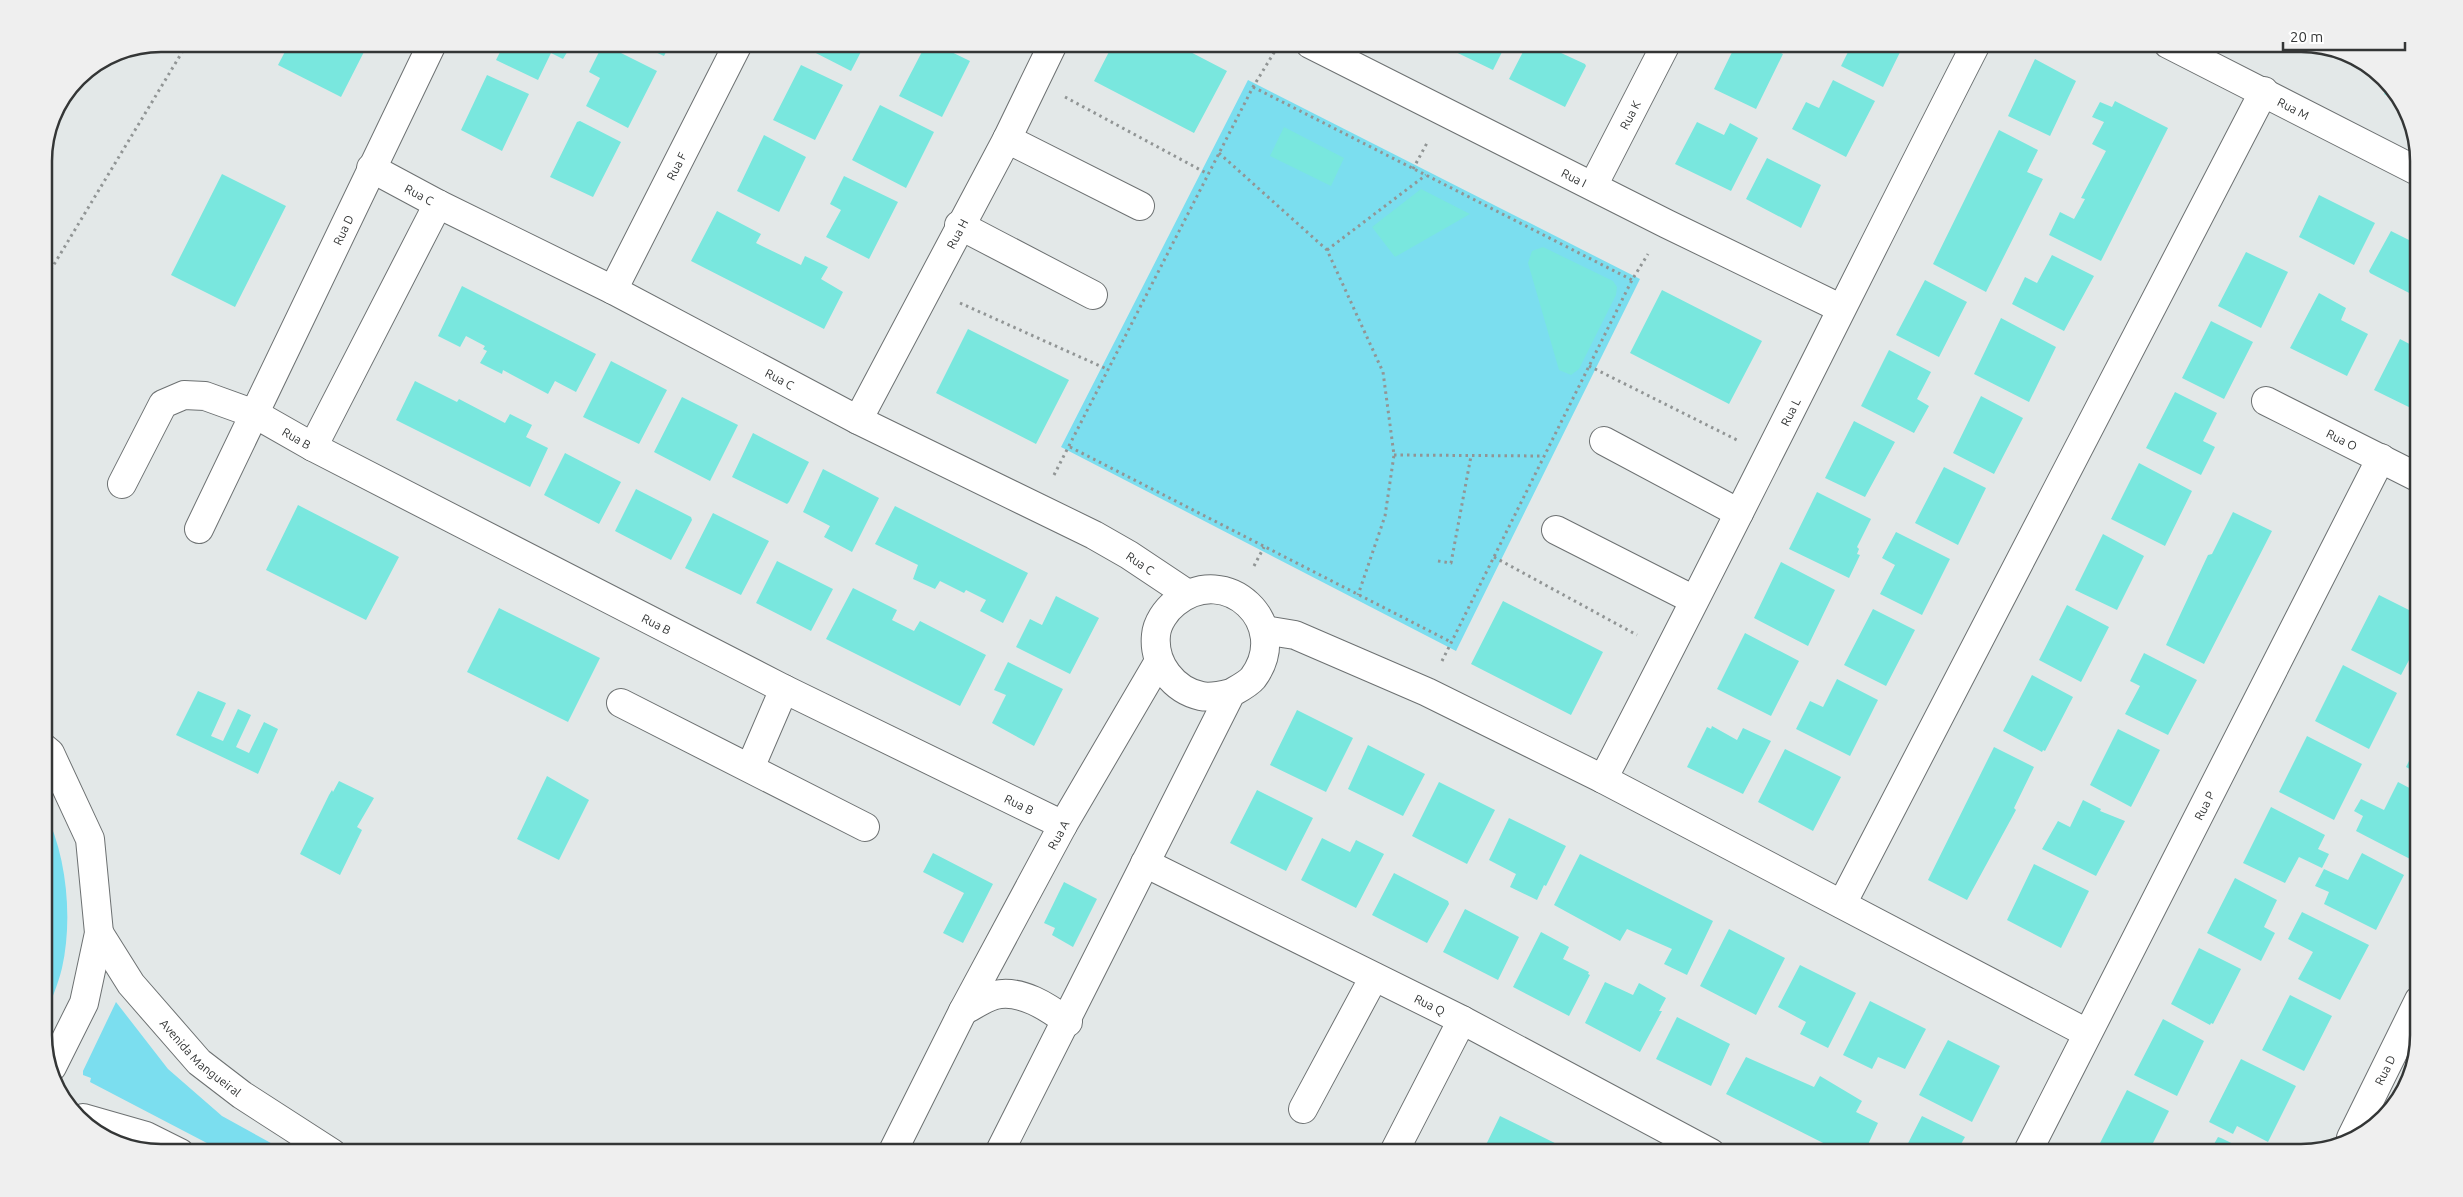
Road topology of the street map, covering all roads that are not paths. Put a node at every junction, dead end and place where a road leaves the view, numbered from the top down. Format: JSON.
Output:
{"nodes":[{"id":1,"x":428,"y":52,"type":"edge"},
{"id":2,"x":734,"y":52,"type":"edge"},
{"id":3,"x":1049,"y":52,"type":"edge"},
{"id":4,"x":1662,"y":52,"type":"edge"},
{"id":5,"x":1972,"y":52,"type":"edge"},
{"id":6,"x":2184,"y":52,"type":"edge"},
{"id":7,"x":1350,"y":53,"type":"edge"},
{"id":8,"x":2264,"y":92,"type":"junction"},
{"id":9,"x":1007,"y":139,"type":"junction"},
{"id":10,"x":2410,"y":167,"type":"edge"},
{"id":11,"x":371,"y":168,"type":"junction"},
{"id":12,"x":1593,"y":186,"type":"junction"},
{"id":13,"x":438,"y":204,"type":"junction"},
{"id":14,"x":1140,"y":206,"type":"dead end"},
{"id":15,"x":959,"y":225,"type":"junction"},
{"id":16,"x":613,"y":290,"type":"junction"},
{"id":17,"x":1093,"y":295,"type":"dead end"},
{"id":18,"x":1840,"y":308,"type":"junction"},
{"id":19,"x":2266,"y":401,"type":"dead end"},
{"id":20,"x":255,"y":414,"type":"junction"},
{"id":21,"x":858,"y":420,"type":"junction"},
{"id":22,"x":1604,"y":441,"type":"dead end"},
{"id":23,"x":313,"y":447,"type":"junction"},
{"id":24,"x":2380,"y":458,"type":"junction"},
{"id":25,"x":2410,"y":473,"type":"edge"},
{"id":26,"x":122,"y":484,"type":"dead end"},
{"id":27,"x":1739,"y":513,"type":"junction"},
{"id":28,"x":199,"y":529,"type":"dead end"},
{"id":29,"x":1556,"y":530,"type":"dead end"},
{"id":30,"x":1186,"y":593,"type":"junction"},
{"id":31,"x":1694,"y":600,"type":"junction"},
{"id":32,"x":1264,"y":630,"type":"junction"},
{"id":33,"x":1159,"y":661,"type":"junction"},
{"id":34,"x":784,"y":689,"type":"junction"},
{"id":35,"x":1231,"y":694,"type":"junction"},
{"id":36,"x":621,"y":703,"type":"dead end"},
{"id":37,"x":53,"y":760,"type":"edge"},
{"id":38,"x":750,"y":768,"type":"junction"},
{"id":39,"x":1602,"y":778,"type":"junction"},
{"id":40,"x":1063,"y":825,"type":"junction"},
{"id":41,"x":865,"y":827,"type":"dead end"},
{"id":42,"x":1144,"y":863,"type":"junction"},
{"id":43,"x":1842,"y":904,"type":"junction"},
{"id":44,"x":99,"y":933,"type":"junction"},
{"id":45,"x":1374,"y":977,"type":"junction"},
{"id":46,"x":963,"y":1011,"type":"junction"},
{"id":47,"x":2410,"y":1018,"type":"edge"},
{"id":48,"x":1462,"y":1020,"type":"junction"},
{"id":49,"x":1068,"y":1022,"type":"junction"},
{"id":50,"x":2087,"y":1033,"type":"junction"},
{"id":51,"x":56,"y":1060,"type":"edge"},
{"id":52,"x":1303,"y":1109,"type":"dead end"},
{"id":53,"x":96,"y":1122,"type":"edge"},
{"id":54,"x":2355,"y":1131,"type":"edge"},
{"id":55,"x":162,"y":1144,"type":"edge"},
{"id":56,"x":318,"y":1144,"type":"edge"},
{"id":57,"x":896,"y":1144,"type":"edge"},
{"id":58,"x":1005,"y":1144,"type":"edge"},
{"id":59,"x":1398,"y":1144,"type":"edge"},
{"id":60,"x":1694,"y":1144,"type":"edge"},
{"id":61,"x":2032,"y":1144,"type":"edge"}],
"edges":[{"from":1,"to":11,"type":"street","name":"Rua D"},
{"from":2,"to":16,"type":"street","name":"Rua F"},
{"from":3,"to":9,"type":"street","name":"Rua H"},
{"from":4,"to":12,"type":"street","name":"Rua K"},
{"from":5,"to":18,"type":"street","name":"Rua L"},
{"from":6,"to":8,"type":"street","name":"Rua M"},
{"from":7,"to":12,"type":"street","name":"Rua I"},
{"from":8,"to":10,"type":"street","name":"Rua M"},
{"from":8,"to":43,"type":"street"},
{"from":9,"to":14,"type":"street"},
{"from":9,"to":15,"type":"street","name":"Rua H"},
{"from":11,"to":13,"type":"street","name":"Rua C"},
{"from":11,"to":20,"type":"street","name":"Rua D"},
{"from":12,"to":18,"type":"street","name":"Rua I"},
{"from":13,"to":16,"type":"street","name":"Rua C"},
{"from":13,"to":23,"type":"street"},
{"from":15,"to":17,"type":"street"},
{"from":15,"to":21,"type":"street","name":"Rua H"},
{"from":16,"to":21,"type":"street","name":"Rua C"},
{"from":18,"to":27,"type":"street","name":"Rua L"},
{"from":19,"to":24,"type":"street","name":"Rua O"},
{"from":20,"to":23,"type":"street","name":"Rua B"},
{"from":20,"to":26,"type":"street","name":"Rua B"},
{"from":20,"to":28,"type":"street","name":"Rua D"},
{"from":21,"to":30,"type":"street","name":"Rua C"},
{"from":22,"to":27,"type":"street"},
{"from":23,"to":34,"type":"street","name":"Rua B"},
{"from":24,"to":25,"type":"street","name":"Rua O"},
{"from":24,"to":50,"type":"street","name":"Rua P"},
{"from":27,"to":31,"type":"street","name":"Rua L"},
{"from":29,"to":31,"type":"street"},
{"from":30,"to":32,"type":"street"},
{"from":30,"to":33,"type":"street"},
{"from":31,"to":39,"type":"street","name":"Rua L"},
{"from":32,"to":35,"type":"street"},
{"from":32,"to":39,"type":"street"},
{"from":33,"to":35,"type":"street"},
{"from":33,"to":40,"type":"street","name":"Rua A"},
{"from":34,"to":38,"type":"street"},
{"from":34,"to":40,"type":"street","name":"Rua B"},
{"from":35,"to":42,"type":"street"},
{"from":36,"to":38,"type":"street"},
{"from":37,"to":44,"type":"street"},
{"from":38,"to":41,"type":"street"},
{"from":39,"to":43,"type":"street"},
{"from":40,"to":46,"type":"street","name":"Rua A"},
{"from":42,"to":45,"type":"street","name":"Rua Q"},
{"from":42,"to":49,"type":"street"},
{"from":43,"to":50,"type":"street"},
{"from":44,"to":51,"type":"street"},
{"from":44,"to":56,"type":"street","name":"Avenida Mangueiral"},
{"from":45,"to":48,"type":"street","name":"Rua Q"},
{"from":45,"to":52,"type":"street"},
{"from":46,"to":49,"type":"street"},
{"from":46,"to":57,"type":"street","name":"Rua A"},
{"from":47,"to":54,"type":"street","name":"Rua D"},
{"from":48,"to":59,"type":"street"},
{"from":48,"to":60,"type":"street","name":"Rua Q"},
{"from":49,"to":58,"type":"street"},
{"from":50,"to":61,"type":"street","name":"Rua P"},
{"from":53,"to":55,"type":"street"}]}
